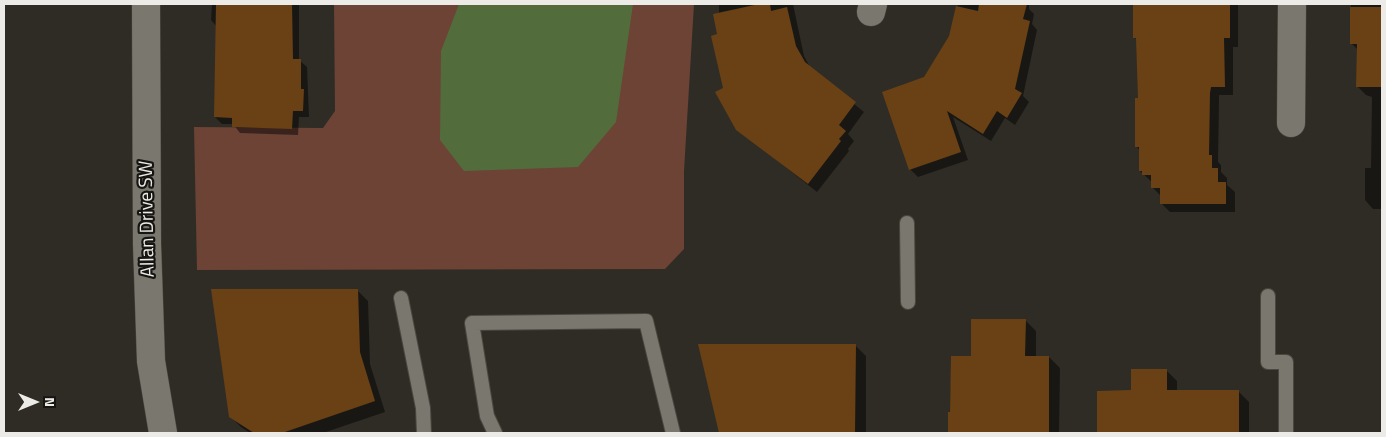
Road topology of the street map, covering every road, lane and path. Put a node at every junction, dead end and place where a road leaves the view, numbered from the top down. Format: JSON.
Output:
{"nodes":[{"id":1,"x":146,"y":4,"type":"edge"},
{"id":2,"x":1292,"y":4,"type":"edge"},
{"id":3,"x":1291,"y":124,"type":"dead end"},
{"id":4,"x":907,"y":223,"type":"dead end"},
{"id":5,"x":1268,"y":296,"type":"dead end"},
{"id":6,"x":401,"y":298,"type":"dead end"},
{"id":7,"x":908,"y":302,"type":"dead end"},
{"id":8,"x":163,"y":433,"type":"edge"},
{"id":9,"x":424,"y":433,"type":"edge"},
{"id":10,"x":495,"y":433,"type":"edge"},
{"id":11,"x":673,"y":433,"type":"edge"},
{"id":12,"x":1286,"y":433,"type":"edge"}],
"edges":[{"from":1,"to":8,"type":"street","name":"Allan Drive SW"},
{"from":2,"to":3,"type":"street"},
{"from":4,"to":7,"type":"lane"},
{"from":5,"to":12,"type":"lane"},
{"from":6,"to":9,"type":"lane"},
{"from":10,"to":11,"type":"lane"}]}
